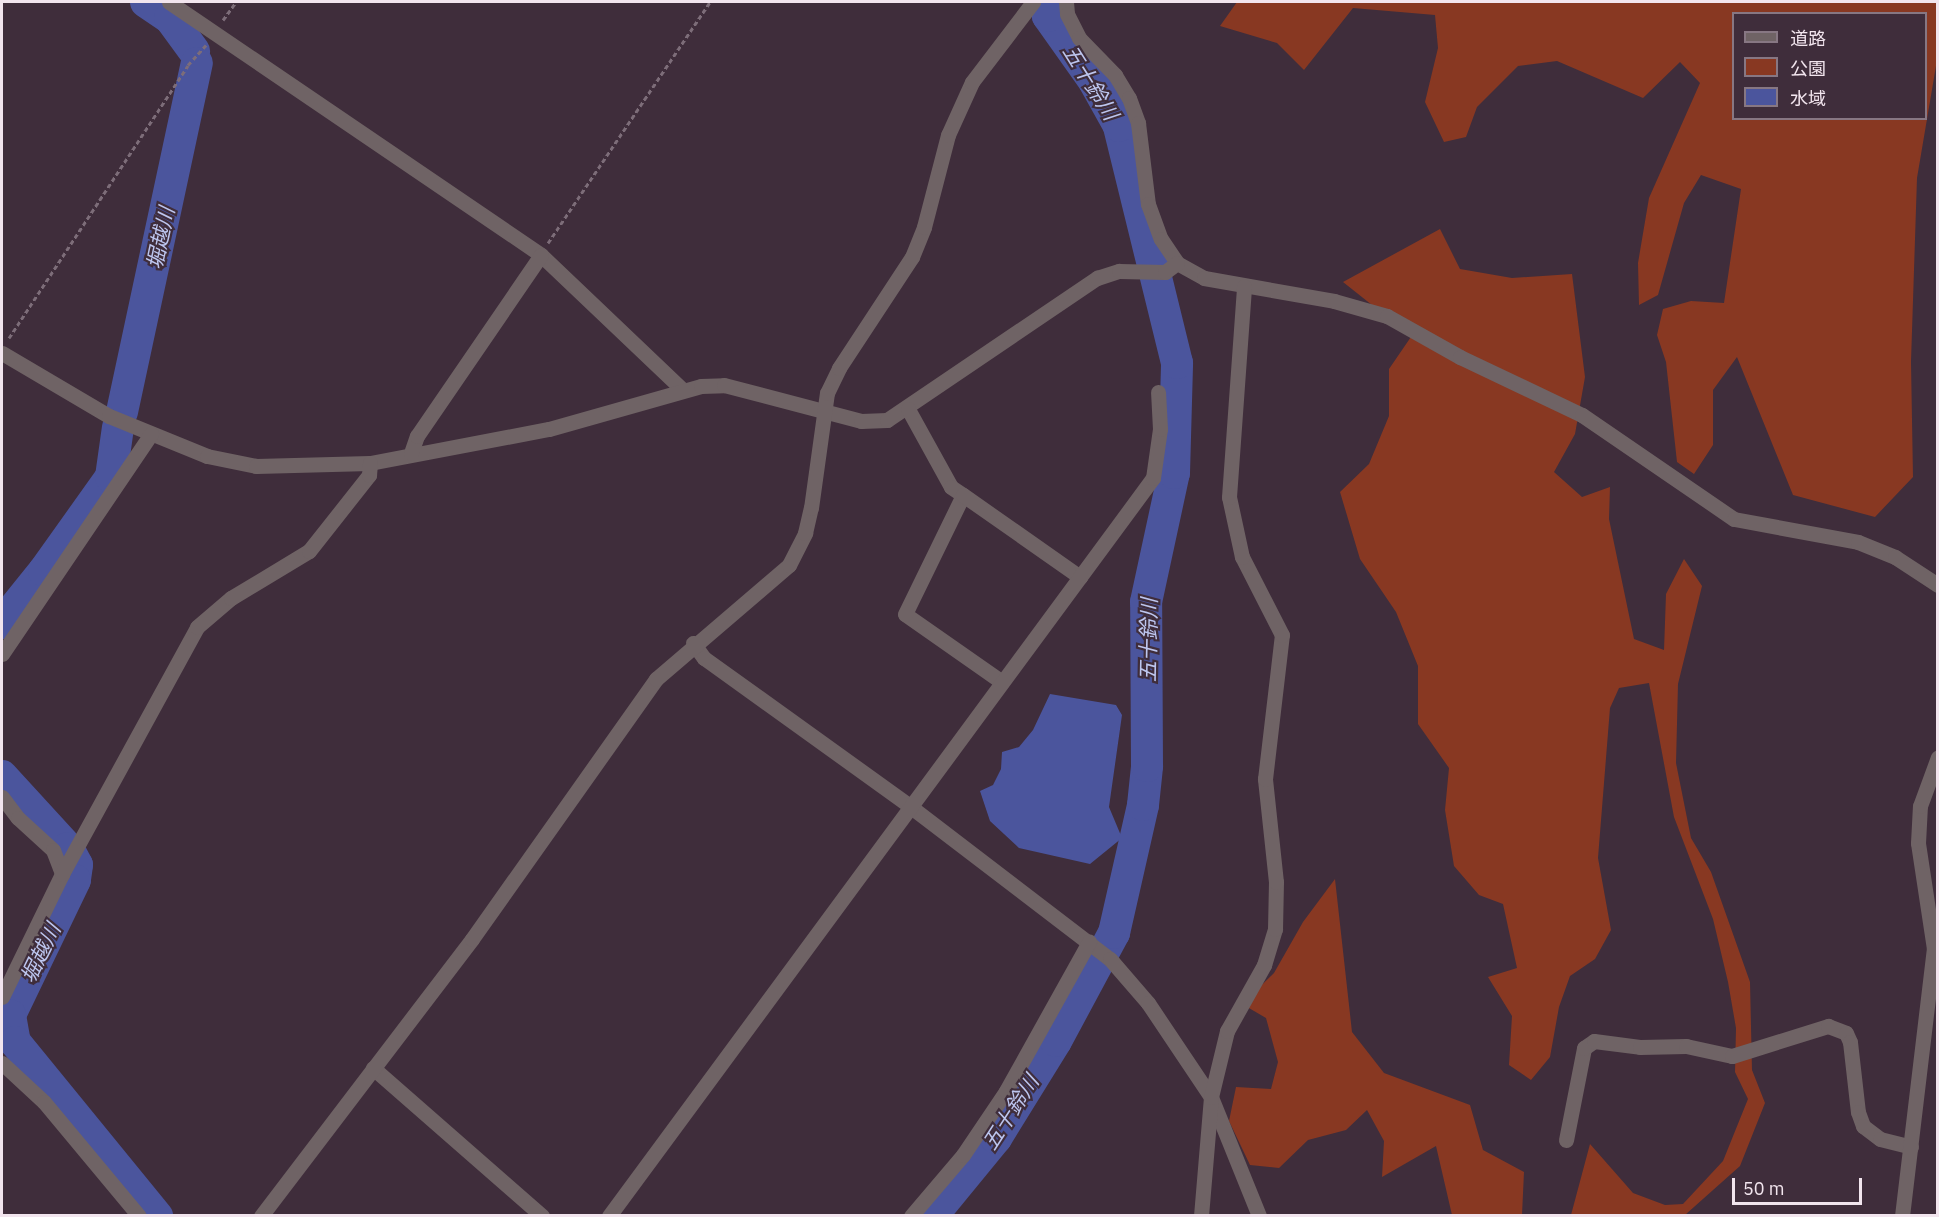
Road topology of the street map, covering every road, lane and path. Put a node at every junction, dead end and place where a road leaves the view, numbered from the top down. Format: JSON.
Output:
{"nodes":[{"id":1,"x":169,"y":2,"type":"edge"},
{"id":2,"x":236,"y":2,"type":"edge"},
{"id":3,"x":710,"y":2,"type":"edge"},
{"id":4,"x":1066,"y":2,"type":"edge"},
{"id":5,"x":1025,"y":5,"type":"edge"},
{"id":6,"x":215,"y":33,"type":"junction"},
{"id":7,"x":541,"y":255,"type":"junction"},
{"id":8,"x":1171,"y":268,"type":"junction"},
{"id":9,"x":1244,"y":287,"type":"junction"},
{"id":10,"x":5,"y":346,"type":"edge"},
{"id":11,"x":683,"y":390,"type":"junction"},
{"id":12,"x":1158,"y":392,"type":"dead end"},
{"id":13,"x":908,"y":409,"type":"junction"},
{"id":14,"x":821,"y":412,"type":"junction"},
{"id":15,"x":151,"y":434,"type":"junction"},
{"id":16,"x":411,"y":453,"type":"junction"},
{"id":17,"x":370,"y":463,"type":"junction"},
{"id":18,"x":963,"y":495,"type":"junction"},
{"id":19,"x":1080,"y":577,"type":"junction"},
{"id":20,"x":1938,"y":585,"type":"edge"},
{"id":21,"x":693,"y":643,"type":"junction"},
{"id":22,"x":2,"y":654,"type":"edge"},
{"id":23,"x":1002,"y":682,"type":"junction"},
{"id":24,"x":1938,"y":757,"type":"edge"},
{"id":25,"x":2,"y":797,"type":"edge"},
{"id":26,"x":911,"y":807,"type":"junction"},
{"id":27,"x":62,"y":874,"type":"junction"},
{"id":28,"x":1934,"y":911,"type":"edge"},
{"id":29,"x":1093,"y":945,"type":"junction"},
{"id":30,"x":1936,"y":949,"type":"edge"},
{"id":31,"x":2,"y":997,"type":"edge"},
{"id":32,"x":2,"y":1066,"type":"edge"},
{"id":33,"x":373,"y":1068,"type":"junction"},
{"id":34,"x":1211,"y":1096,"type":"junction"},
{"id":35,"x":1566,"y":1140,"type":"dead end"},
{"id":36,"x":1911,"y":1147,"type":"junction"},
{"id":37,"x":536,"y":1214,"type":"edge"},
{"id":38,"x":138,"y":1215,"type":"edge"},
{"id":39,"x":261,"y":1215,"type":"edge"},
{"id":40,"x":609,"y":1215,"type":"edge"},
{"id":41,"x":911,"y":1215,"type":"edge"},
{"id":42,"x":1201,"y":1215,"type":"edge"},
{"id":43,"x":1258,"y":1215,"type":"edge"},
{"id":44,"x":1902,"y":1215,"type":"edge"}],
"edges":[{"from":1,"to":6,"type":"street"},
{"from":2,"to":6,"type":"path"},
{"from":3,"to":7,"type":"path"},
{"from":4,"to":8,"type":"street"},
{"from":5,"to":14,"type":"street"},
{"from":6,"to":7,"type":"street"},
{"from":6,"to":10,"type":"path"},
{"from":7,"to":11,"type":"street"},
{"from":7,"to":16,"type":"street"},
{"from":8,"to":9,"type":"street"},
{"from":8,"to":13,"type":"street"},
{"from":9,"to":20,"type":"street"},
{"from":9,"to":34,"type":"street"},
{"from":10,"to":15,"type":"street"},
{"from":11,"to":14,"type":"street"},
{"from":11,"to":16,"type":"street"},
{"from":12,"to":19,"type":"street"},
{"from":13,"to":14,"type":"street"},
{"from":13,"to":18,"type":"street"},
{"from":14,"to":21,"type":"street"},
{"from":15,"to":17,"type":"street"},
{"from":15,"to":22,"type":"street"},
{"from":16,"to":17,"type":"street"},
{"from":17,"to":27,"type":"street"},
{"from":18,"to":19,"type":"street"},
{"from":18,"to":23,"type":"street"},
{"from":19,"to":23,"type":"street"},
{"from":21,"to":26,"type":"street"},
{"from":21,"to":33,"type":"street"},
{"from":23,"to":26,"type":"street"},
{"from":24,"to":28,"type":"street"},
{"from":25,"to":27,"type":"street"},
{"from":26,"to":29,"type":"street"},
{"from":26,"to":40,"type":"street"},
{"from":27,"to":31,"type":"street"},
{"from":28,"to":30,"type":"street"},
{"from":29,"to":34,"type":"street"},
{"from":29,"to":41,"type":"street"},
{"from":30,"to":36,"type":"street"},
{"from":32,"to":38,"type":"street"},
{"from":33,"to":37,"type":"street"},
{"from":33,"to":39,"type":"street"},
{"from":34,"to":42,"type":"street"},
{"from":34,"to":43,"type":"street"},
{"from":35,"to":36,"type":"street"},
{"from":36,"to":44,"type":"street"}]}
